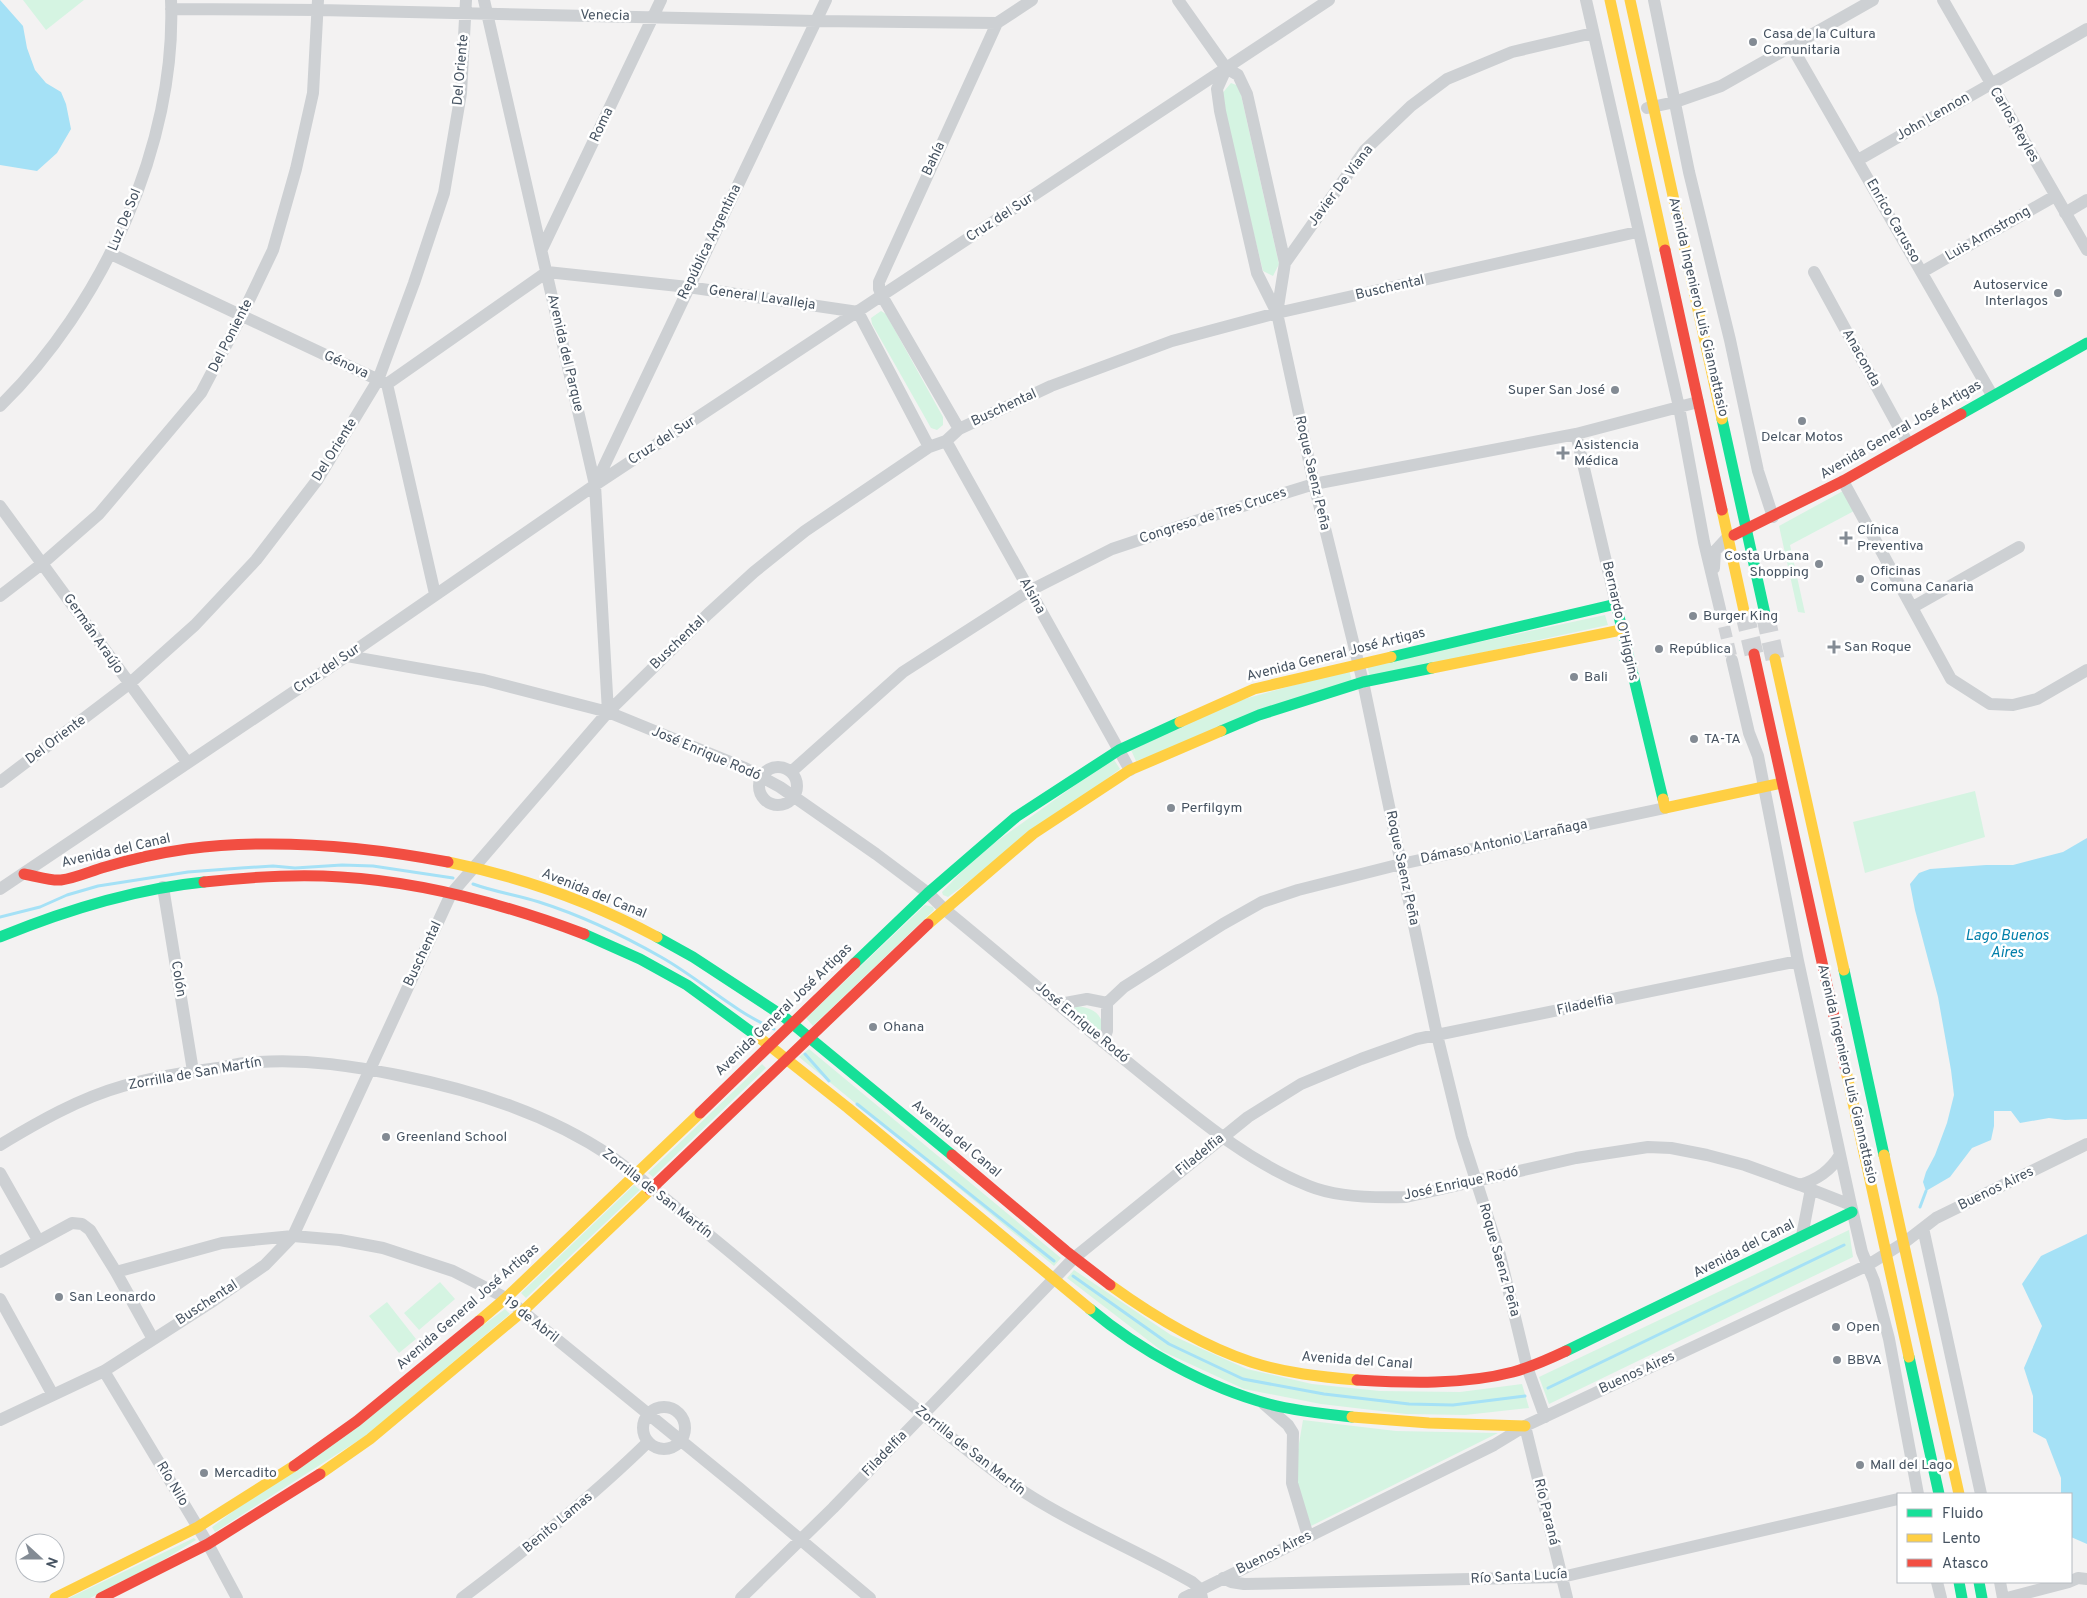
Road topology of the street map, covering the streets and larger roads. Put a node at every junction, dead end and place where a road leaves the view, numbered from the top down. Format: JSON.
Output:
{"nodes":[{"id":1,"x":466,"y":0,"type":"edge"},
{"id":2,"x":484,"y":0,"type":"edge"},
{"id":3,"x":661,"y":0,"type":"edge"},
{"id":4,"x":826,"y":0,"type":"edge"},
{"id":5,"x":1032,"y":0,"type":"edge"},
{"id":6,"x":1178,"y":0,"type":"edge"},
{"id":7,"x":1329,"y":0,"type":"edge"},
{"id":8,"x":1586,"y":0,"type":"edge"},
{"id":9,"x":1610,"y":0,"type":"edge"},
{"id":10,"x":1630,"y":0,"type":"edge"},
{"id":11,"x":1654,"y":0,"type":"edge"},
{"id":12,"x":1873,"y":0,"type":"edge"},
{"id":13,"x":1942,"y":0,"type":"edge"},
{"id":14,"x":171,"y":5,"type":"edge"},
{"id":15,"x":318,"y":5,"type":"edge"},
{"id":16,"x":465,"y":14,"type":"junction"},
{"id":17,"x":488,"y":14,"type":"junction"},
{"id":18,"x":653,"y":17,"type":"junction"},
{"id":19,"x":816,"y":21,"type":"junction"},
{"id":20,"x":997,"y":23,"type":"junction"},
{"id":21,"x":2087,"y":30,"type":"edge"},
{"id":22,"x":1593,"y":33,"type":"junction"},
{"id":23,"x":1792,"y":47,"type":"junction"},
{"id":24,"x":1226,"y":68,"type":"junction"},
{"id":25,"x":1991,"y":84,"type":"junction"},
{"id":26,"x":1675,"y":102,"type":"junction"},
{"id":27,"x":1654,"y":107,"type":"junction"},
{"id":28,"x":1635,"y":111,"type":"junction"},
{"id":29,"x":1858,"y":160,"type":"junction"},
{"id":30,"x":1689,"y":172,"type":"junction"},
{"id":31,"x":1671,"y":188,"type":"junction"},
{"id":32,"x":2055,"y":196,"type":"junction"},
{"id":33,"x":2087,"y":200,"type":"edge"},
{"id":34,"x":2065,"y":213,"type":"junction"},
{"id":35,"x":1637,"y":232,"type":"junction"},
{"id":36,"x":542,"y":250,"type":"junction"},
{"id":37,"x":2087,"y":250,"type":"edge"},
{"id":38,"x":111,"y":254,"type":"junction"},
{"id":39,"x":1285,"y":263,"type":"junction"},
{"id":40,"x":547,"y":272,"type":"junction"},
{"id":41,"x":1814,"y":272,"type":"dead end"},
{"id":42,"x":1922,"y":272,"type":"junction"},
{"id":43,"x":688,"y":287,"type":"junction"},
{"id":44,"x":882,"y":296,"type":"junction"},
{"id":45,"x":858,"y":312,"type":"junction"},
{"id":46,"x":1278,"y":313,"type":"junction"},
{"id":47,"x":241,"y":317,"type":"junction"},
{"id":48,"x":2087,"y":343,"type":"edge"},
{"id":49,"x":382,"y":382,"type":"junction"},
{"id":50,"x":1992,"y":395,"type":"junction"},
{"id":51,"x":1698,"y":402,"type":"junction"},
{"id":52,"x":0,"y":406,"type":"edge"},
{"id":53,"x":1679,"y":407,"type":"junction"},
{"id":54,"x":959,"y":429,"type":"junction"},
{"id":55,"x":1576,"y":434,"type":"junction"},
{"id":56,"x":946,"y":440,"type":"junction"},
{"id":57,"x":1908,"y":444,"type":"junction"},
{"id":58,"x":929,"y":447,"type":"junction"},
{"id":59,"x":1843,"y":481,"type":"junction"},
{"id":60,"x":1314,"y":484,"type":"junction"},
{"id":61,"x":595,"y":485,"type":"junction"},
{"id":62,"x":0,"y":506,"type":"edge"},
{"id":63,"x":1773,"y":517,"type":"junction"},
{"id":64,"x":1747,"y":530,"type":"junction"},
{"id":65,"x":1728,"y":538,"type":"junction"},
{"id":66,"x":2020,"y":547,"type":"dead end"},
{"id":67,"x":43,"y":563,"type":"junction"},
{"id":68,"x":1714,"y":587,"type":"junction"},
{"id":69,"x":1029,"y":591,"type":"junction"},
{"id":70,"x":435,"y":594,"type":"junction"},
{"id":71,"x":0,"y":596,"type":"edge"},
{"id":72,"x":1616,"y":604,"type":"junction"},
{"id":73,"x":1912,"y":607,"type":"junction"},
{"id":74,"x":1720,"y":609,"type":"tunnel mouth"},
{"id":75,"x":1744,"y":611,"type":"tunnel mouth"},
{"id":76,"x":1764,"y":614,"type":"tunnel mouth"},
{"id":77,"x":1621,"y":630,"type":"junction"},
{"id":78,"x":1754,"y":654,"type":"tunnel mouth"},
{"id":79,"x":347,"y":656,"type":"junction"},
{"id":80,"x":1775,"y":659,"type":"tunnel mouth"},
{"id":81,"x":1732,"y":660,"type":"tunnel mouth"},
{"id":82,"x":1358,"y":664,"type":"junction"},
{"id":83,"x":2087,"y":670,"type":"edge"},
{"id":84,"x":1363,"y":682,"type":"junction"},
{"id":85,"x":129,"y":684,"type":"junction"},
{"id":86,"x":608,"y":712,"type":"junction"},
{"id":87,"x":1119,"y":750,"type":"junction"},
{"id":88,"x":187,"y":762,"type":"junction"},
{"id":89,"x":1130,"y":770,"type":"junction"},
{"id":90,"x":791,"y":772,"type":"junction"},
{"id":91,"x":761,"y":777,"type":"junction"},
{"id":92,"x":0,"y":782,"type":"edge"},
{"id":93,"x":1782,"y":783,"type":"junction"},
{"id":94,"x":1763,"y":787,"type":"junction"},
{"id":95,"x":793,"y":797,"type":"junction"},
{"id":96,"x":1665,"y":808,"type":"junction"},
{"id":97,"x":1401,"y":864,"type":"junction"},
{"id":98,"x":476,"y":867,"type":"junction"},
{"id":99,"x":24,"y":874,"type":"junction"},
{"id":100,"x":163,"y":887,"type":"junction"},
{"id":101,"x":0,"y":889,"type":"edge"},
{"id":102,"x":928,"y":893,"type":"junction"},
{"id":103,"x":451,"y":894,"type":"junction"},
{"id":104,"x":944,"y":909,"type":"junction"},
{"id":105,"x":0,"y":936,"type":"edge"},
{"id":106,"x":1798,"y":961,"type":"junction"},
{"id":107,"x":1060,"y":1004,"type":"junction"},
{"id":108,"x":1107,"y":1004,"type":"junction"},
{"id":109,"x":793,"y":1022,"type":"junction"},
{"id":110,"x":1437,"y":1035,"type":"junction"},
{"id":111,"x":809,"y":1036,"type":"junction"},
{"id":112,"x":1103,"y":1042,"type":"junction"},
{"id":113,"x":770,"y":1044,"type":"junction"},
{"id":114,"x":787,"y":1058,"type":"junction"},
{"id":115,"x":370,"y":1069,"type":"junction"},
{"id":116,"x":193,"y":1071,"type":"junction"},
{"id":117,"x":1221,"y":1137,"type":"junction"},
{"id":118,"x":2087,"y":1144,"type":"edge"},
{"id":119,"x":0,"y":1145,"type":"edge"},
{"id":120,"x":1840,"y":1155,"type":"junction"},
{"id":121,"x":0,"y":1172,"type":"edge"},
{"id":122,"x":636,"y":1175,"type":"junction"},
{"id":123,"x":1477,"y":1182,"type":"junction"},
{"id":124,"x":1806,"y":1187,"type":"junction"},
{"id":125,"x":653,"y":1188,"type":"junction"},
{"id":126,"x":1852,"y":1209,"type":"junction"},
{"id":127,"x":1923,"y":1228,"type":"junction"},
{"id":128,"x":293,"y":1236,"type":"junction"},
{"id":129,"x":1802,"y":1236,"type":"junction"},
{"id":130,"x":38,"y":1240,"type":"junction"},
{"id":131,"x":1905,"y":1242,"type":"junction"},
{"id":132,"x":1887,"y":1253,"type":"junction"},
{"id":133,"x":1074,"y":1258,"type":"junction"},
{"id":134,"x":0,"y":1262,"type":"edge"},
{"id":135,"x":1868,"y":1265,"type":"junction"},
{"id":136,"x":116,"y":1272,"type":"junction"},
{"id":137,"x":1054,"y":1279,"type":"junction"},
{"id":138,"x":506,"y":1298,"type":"junction"},
{"id":139,"x":0,"y":1299,"type":"edge"},
{"id":140,"x":522,"y":1311,"type":"junction"},
{"id":141,"x":152,"y":1339,"type":"junction"},
{"id":142,"x":1889,"y":1339,"type":"junction"},
{"id":143,"x":1908,"y":1350,"type":"junction"},
{"id":144,"x":1528,"y":1367,"type":"junction"},
{"id":145,"x":104,"y":1371,"type":"junction"},
{"id":146,"x":53,"y":1395,"type":"junction"},
{"id":147,"x":1263,"y":1402,"type":"junction"},
{"id":148,"x":647,"y":1414,"type":"junction"},
{"id":149,"x":923,"y":1414,"type":"junction"},
{"id":150,"x":1544,"y":1417,"type":"junction"},
{"id":151,"x":0,"y":1420,"type":"edge"},
{"id":152,"x":1525,"y":1426,"type":"junction"},
{"id":153,"x":681,"y":1441,"type":"junction"},
{"id":154,"x":648,"y":1442,"type":"junction"},
{"id":155,"x":1918,"y":1493,"type":"edge"},
{"id":156,"x":1940,"y":1493,"type":"edge"},
{"id":157,"x":1960,"y":1493,"type":"edge"},
{"id":158,"x":1981,"y":1493,"type":"edge"},
{"id":159,"x":1897,"y":1499,"type":"edge"},
{"id":160,"x":198,"y":1527,"type":"junction"},
{"id":161,"x":1308,"y":1536,"type":"junction"},
{"id":162,"x":801,"y":1540,"type":"junction"},
{"id":163,"x":208,"y":1544,"type":"junction"},
{"id":164,"x":1562,"y":1577,"type":"junction"},
{"id":165,"x":1223,"y":1578,"type":"junction"},
{"id":166,"x":2087,"y":1579,"type":"edge"},
{"id":167,"x":2072,"y":1581,"type":"edge"},
{"id":168,"x":1937,"y":1583,"type":"edge"},
{"id":169,"x":1958,"y":1583,"type":"edge"},
{"id":170,"x":1979,"y":1583,"type":"edge"},
{"id":171,"x":2000,"y":1583,"type":"edge"},
{"id":172,"x":2062,"y":1583,"type":"edge"},
{"id":173,"x":1201,"y":1593,"type":"edge"},
{"id":174,"x":56,"y":1598,"type":"edge"},
{"id":175,"x":101,"y":1598,"type":"edge"},
{"id":176,"x":237,"y":1598,"type":"edge"},
{"id":177,"x":462,"y":1598,"type":"edge"},
{"id":178,"x":741,"y":1598,"type":"edge"},
{"id":179,"x":870,"y":1598,"type":"edge"},
{"id":180,"x":1184,"y":1598,"type":"edge"},
{"id":181,"x":1567,"y":1598,"type":"edge"},
{"id":182,"x":1941,"y":1598,"type":"edge"},
{"id":183,"x":1962,"y":1598,"type":"edge"},
{"id":184,"x":1982,"y":1598,"type":"edge"},
{"id":185,"x":2005,"y":1598,"type":"edge"}],
"edges":[{"from":1,"to":16,"type":"street","name":"Del Oriente"},
{"from":2,"to":17,"type":"street","name":"Avenida del Parque"},
{"from":3,"to":18,"type":"street","name":"Roma"},
{"from":4,"to":19,"type":"street","name":"República Argentina"},
{"from":5,"to":20,"type":"street"},
{"from":6,"to":24,"type":"street","name":"Roque Saenz Peña"},
{"from":7,"to":24,"type":"street","name":"Cruz del Sur"},
{"from":8,"to":22,"type":"street"},
{"from":9,"to":28,"type":"street","name":"Avenida Ingeniero Luis Giannattasio"},
{"from":10,"to":27,"type":"street","name":"Avenida Ingeniero Luis Giannattasio"},
{"from":11,"to":26,"type":"street","name":"Avenida Ingeniero Luis Giannattasio"},
{"from":12,"to":23,"type":"street"},
{"from":13,"to":25,"type":"street","name":"Carlos Reyles"},
{"from":14,"to":15,"type":"street","name":"Venecia"},
{"from":14,"to":38,"type":"street","name":"Luz De Sol"},
{"from":15,"to":16,"type":"street","name":"Venecia"},
{"from":15,"to":47,"type":"street","name":"Del Poniente"},
{"from":16,"to":17,"type":"street","name":"Venecia"},
{"from":16,"to":49,"type":"street","name":"Del Oriente"},
{"from":17,"to":18,"type":"street","name":"Venecia"},
{"from":17,"to":36,"type":"street","name":"Avenida del Parque"},
{"from":18,"to":19,"type":"street","name":"Venecia"},
{"from":18,"to":36,"type":"street","name":"Roma"},
{"from":19,"to":20,"type":"street","name":"Venecia"},
{"from":19,"to":43,"type":"street","name":"República Argentina"},
{"from":20,"to":44,"type":"street","name":"Bahía"},
{"from":21,"to":25,"type":"street","name":"John Lennon"},
{"from":22,"to":35,"type":"street"},
{"from":22,"to":39,"type":"street","name":"Javier De Viana"},
{"from":23,"to":26,"type":"street"},
{"from":23,"to":29,"type":"street","name":"Enrico Carusso"},
{"from":24,"to":39,"type":"street","name":"Roque Saenz Peña"},
{"from":24,"to":44,"type":"street","name":"Cruz del Sur"},
{"from":24,"to":46,"type":"street","name":"Roque Saenz Peña"},
{"from":25,"to":29,"type":"street","name":"John Lennon"},
{"from":25,"to":32,"type":"street","name":"Carlos Reyles"},
{"from":26,"to":27,"type":"street"},
{"from":26,"to":30,"type":"street","name":"Avenida Ingeniero Luis Giannattasio"},
{"from":27,"to":28,"type":"street"},
{"from":27,"to":31,"type":"street","name":"Avenida Ingeniero Luis Giannattasio"},
{"from":28,"to":51,"type":"street","name":"Avenida Ingeniero Luis Giannattasio"},
{"from":29,"to":42,"type":"street","name":"Enrico Carusso"},
{"from":30,"to":31,"type":"street"},
{"from":30,"to":63,"type":"street","name":"Avenida Ingeniero Luis Giannattasio"},
{"from":31,"to":64,"type":"street","name":"Avenida Ingeniero Luis Giannattasio"},
{"from":32,"to":34,"type":"street","name":"Carlos Reyles"},
{"from":32,"to":42,"type":"street","name":"Luis Armstrong"},
{"from":33,"to":34,"type":"street"},
{"from":34,"to":37,"type":"street","name":"Carlos Reyles"},
{"from":35,"to":46,"type":"street","name":"Buschental"},
{"from":35,"to":53,"type":"street"},
{"from":36,"to":40,"type":"street","name":"Avenida del Parque"},
{"from":38,"to":47,"type":"street","name":"Génova"},
{"from":38,"to":52,"type":"street","name":"Luz De Sol"},
{"from":39,"to":46,"type":"street","name":"Roque Saenz Peña"},
{"from":40,"to":43,"type":"street","name":"General Lavalleja"},
{"from":40,"to":49,"type":"street"},
{"from":40,"to":61,"type":"street","name":"Avenida del Parque"},
{"from":41,"to":57,"type":"street","name":"Anaconda"},
{"from":42,"to":50,"type":"street","name":"Enrico Carusso"},
{"from":43,"to":45,"type":"street","name":"General Lavalleja"},
{"from":43,"to":61,"type":"street","name":"República Argentina"},
{"from":44,"to":45,"type":"street","name":"Cruz del Sur"},
{"from":44,"to":54,"type":"street"},
{"from":45,"to":58,"type":"street"},
{"from":45,"to":61,"type":"street","name":"Cruz del Sur"},
{"from":46,"to":54,"type":"street","name":"Buschental"},
{"from":46,"to":60,"type":"street","name":"Roque Saenz Peña"},
{"from":47,"to":49,"type":"street","name":"Génova"},
{"from":47,"to":67,"type":"street","name":"Del Poniente"},
{"from":48,"to":50,"type":"street","name":"Avenida General José Artigas"},
{"from":49,"to":70,"type":"street"},
{"from":49,"to":85,"type":"street","name":"Del Oriente"},
{"from":50,"to":57,"type":"street","name":"Avenida General José Artigas"},
{"from":51,"to":53,"type":"street","name":"Congreso de Tres Cruces"},
{"from":51,"to":65,"type":"street","name":"Avenida Ingeniero Luis Giannattasio"},
{"from":53,"to":55,"type":"street","name":"Congreso de Tres Cruces"},
{"from":53,"to":68,"type":"street"},
{"from":54,"to":56,"type":"street","name":"Buschental"},
{"from":55,"to":60,"type":"street","name":"Congreso de Tres Cruces"},
{"from":55,"to":72,"type":"street","name":"Bernardo O'Higgins"},
{"from":56,"to":58,"type":"street","name":"Buschental"},
{"from":56,"to":69,"type":"street","name":"Alsina"},
{"from":57,"to":59,"type":"street","name":"Avenida General José Artigas"},
{"from":58,"to":86,"type":"street","name":"Buschental"},
{"from":59,"to":63,"type":"street","name":"Avenida General José Artigas"},
{"from":59,"to":73,"type":"street"},
{"from":60,"to":69,"type":"street","name":"Congreso de Tres Cruces"},
{"from":60,"to":82,"type":"street","name":"Roque Saenz Peña"},
{"from":61,"to":70,"type":"street","name":"Cruz del Sur"},
{"from":61,"to":86,"type":"street","name":"Avenida del Parque"},
{"from":62,"to":67,"type":"street","name":"Germán Araújo"},
{"from":63,"to":64,"type":"street","name":"Avenida General José Artigas"},
{"from":64,"to":65,"type":"street","name":"Avenida General José Artigas"},
{"from":64,"to":76,"type":"street","name":"Avenida Ingeniero Luis Giannattasio"},
{"from":65,"to":68,"type":"street"},
{"from":65,"to":75,"type":"street","name":"Avenida Ingeniero Luis Giannattasio"},
{"from":66,"to":73,"type":"street"},
{"from":67,"to":71,"type":"street","name":"Del Poniente"},
{"from":67,"to":85,"type":"street","name":"Germán Araújo"},
{"from":68,"to":74,"type":"street"},
{"from":69,"to":87,"type":"street","name":"Alsina"},
{"from":69,"to":90,"type":"street","name":"Congreso de Tres Cruces"},
{"from":70,"to":79,"type":"street","name":"Cruz del Sur"},
{"from":72,"to":77,"type":"street","name":"Bernardo O'Higgins"},
{"from":72,"to":82,"type":"street","name":"Avenida General José Artigas"},
{"from":73,"to":83,"type":"street"},
{"from":77,"to":84,"type":"street"},
{"from":77,"to":96,"type":"street","name":"Bernardo O'Higgins"},
{"from":78,"to":93,"type":"street","name":"Avenida Ingeniero Luis Giannattasio"},
{"from":79,"to":86,"type":"street","name":"José Enrique Rodó"},
{"from":79,"to":88,"type":"street","name":"Cruz del Sur"},
{"from":80,"to":131,"type":"street","name":"Avenida Ingeniero Luis Giannattasio"},
{"from":81,"to":94,"type":"street","name":"Avenida Ingeniero Luis Giannattasio"},
{"from":82,"to":84,"type":"street","name":"Roque Saenz Peña"},
{"from":82,"to":87,"type":"street","name":"Avenida General José Artigas"},
{"from":84,"to":89,"type":"street"},
{"from":84,"to":97,"type":"street","name":"Roque Saenz Peña"},
{"from":85,"to":88,"type":"street","name":"Germán Araújo"},
{"from":85,"to":92,"type":"street","name":"Del Oriente"},
{"from":86,"to":91,"type":"street","name":"José Enrique Rodó"},
{"from":86,"to":98,"type":"street","name":"Buschental"},
{"from":87,"to":89,"type":"street","name":"Alsina"},
{"from":87,"to":102,"type":"street","name":"Avenida General José Artigas"},
{"from":88,"to":99,"type":"street","name":"Cruz del Sur"},
{"from":89,"to":104,"type":"street"},
{"from":90,"to":91,"type":"street"},
{"from":90,"to":95,"type":"street"},
{"from":91,"to":95,"type":"street","name":"José Enrique Rodó"},
{"from":91,"to":95,"type":"street"},
{"from":93,"to":94,"type":"street","name":"Dámaso Antonio Larrañaga"},
{"from":93,"to":132,"type":"street","name":"Avenida Ingeniero Luis Giannattasio"},
{"from":94,"to":96,"type":"street","name":"Dámaso Antonio Larrañaga"},
{"from":94,"to":106,"type":"street","name":"Avenida Ingeniero Luis Giannattasio"},
{"from":95,"to":102,"type":"street","name":"José Enrique Rodó"},
{"from":96,"to":97,"type":"street","name":"Dámaso Antonio Larrañaga"},
{"from":97,"to":108,"type":"street","name":"Dámaso Antonio Larrañaga"},
{"from":97,"to":110,"type":"street","name":"Roque Saenz Peña"},
{"from":98,"to":99,"type":"street","name":"Avenida del Canal"},
{"from":98,"to":103,"type":"street","name":"Buschental"},
{"from":98,"to":109,"type":"street","name":"Avenida del Canal"},
{"from":99,"to":101,"type":"street","name":"Cruz del Sur"},
{"from":100,"to":103,"type":"street"},
{"from":100,"to":105,"type":"street"},
{"from":100,"to":116,"type":"street","name":"Colón"},
{"from":102,"to":104,"type":"street","name":"José Enrique Rodó"},
{"from":102,"to":109,"type":"street","name":"Avenida General José Artigas"},
{"from":103,"to":113,"type":"street"},
{"from":103,"to":115,"type":"street","name":"Buschental"},
{"from":104,"to":107,"type":"street","name":"José Enrique Rodó"},
{"from":104,"to":111,"type":"street"},
{"from":106,"to":110,"type":"street","name":"Filadelfia"},
{"from":106,"to":120,"type":"street","name":"Avenida Ingeniero Luis Giannattasio"},
{"from":107,"to":108,"type":"street"},
{"from":107,"to":112,"type":"street","name":"José Enrique Rodó"},
{"from":108,"to":112,"type":"street"},
{"from":109,"to":111,"type":"street","name":"Avenida del Canal"},
{"from":109,"to":113,"type":"street","name":"Avenida General José Artigas"},
{"from":110,"to":117,"type":"street","name":"Filadelfia"},
{"from":110,"to":123,"type":"street","name":"Roque Saenz Peña"},
{"from":111,"to":114,"type":"street"},
{"from":111,"to":133,"type":"street","name":"Avenida del Canal"},
{"from":112,"to":117,"type":"street","name":"José Enrique Rodó"},
{"from":113,"to":114,"type":"street"},
{"from":113,"to":122,"type":"street","name":"Avenida General José Artigas"},
{"from":114,"to":125,"type":"street"},
{"from":114,"to":137,"type":"street"},
{"from":115,"to":116,"type":"street","name":"Zorrilla de San Martín"},
{"from":115,"to":122,"type":"street","name":"Zorrilla de San Martín"},
{"from":115,"to":128,"type":"street","name":"Buschental"},
{"from":116,"to":119,"type":"street","name":"Zorrilla de San Martín"},
{"from":117,"to":123,"type":"street","name":"José Enrique Rodó"},
{"from":117,"to":133,"type":"street","name":"Filadelfia"},
{"from":118,"to":127,"type":"street","name":"Buenos Aires"},
{"from":120,"to":124,"type":"street"},
{"from":120,"to":126,"type":"street","name":"Avenida Ingeniero Luis Giannattasio"},
{"from":121,"to":130,"type":"street"},
{"from":122,"to":125,"type":"street","name":"Zorrilla de San Martín"},
{"from":122,"to":138,"type":"street","name":"Avenida General José Artigas"},
{"from":123,"to":124,"type":"street","name":"José Enrique Rodó"},
{"from":123,"to":144,"type":"street","name":"Roque Saenz Peña"},
{"from":124,"to":126,"type":"street","name":"José Enrique Rodó"},
{"from":124,"to":129,"type":"street"},
{"from":125,"to":140,"type":"street"},
{"from":125,"to":149,"type":"street","name":"Zorrilla de San Martín"},
{"from":126,"to":129,"type":"street","name":"Avenida del Canal"},
{"from":126,"to":135,"type":"street","name":"Avenida Ingeniero Luis Giannattasio"},
{"from":127,"to":131,"type":"street","name":"Buenos Aires"},
{"from":127,"to":158,"type":"street"},
{"from":128,"to":136,"type":"street","name":"19 de Abril"},
{"from":128,"to":138,"type":"street","name":"19 de Abril"},
{"from":128,"to":141,"type":"street","name":"Buschental"},
{"from":129,"to":144,"type":"street","name":"Avenida del Canal"},
{"from":130,"to":134,"type":"street"},
{"from":130,"to":136,"type":"street"},
{"from":131,"to":132,"type":"street","name":"Buenos Aires"},
{"from":131,"to":157,"type":"street","name":"Avenida Ingeniero Luis Giannattasio"},
{"from":132,"to":135,"type":"street","name":"Buenos Aires"},
{"from":132,"to":143,"type":"street","name":"Avenida Ingeniero Luis Giannattasio"},
{"from":133,"to":137,"type":"street","name":"Filadelfia"},
{"from":133,"to":144,"type":"street","name":"Avenida del Canal"},
{"from":135,"to":142,"type":"street","name":"Avenida Ingeniero Luis Giannattasio"},
{"from":135,"to":150,"type":"street","name":"Buenos Aires"},
{"from":136,"to":141,"type":"street"},
{"from":137,"to":147,"type":"street"},
{"from":137,"to":149,"type":"street","name":"Filadelfia"},
{"from":138,"to":140,"type":"street","name":"19 de Abril"},
{"from":138,"to":160,"type":"street","name":"Avenida General José Artigas"},
{"from":139,"to":146,"type":"street"},
{"from":140,"to":148,"type":"street","name":"19 de Abril"},
{"from":140,"to":163,"type":"street"},
{"from":141,"to":145,"type":"street","name":"Buschental"},
{"from":142,"to":143,"type":"street"},
{"from":142,"to":155,"type":"street","name":"Avenida Ingeniero Luis Giannattasio"},
{"from":143,"to":156,"type":"street","name":"Avenida Ingeniero Luis Giannattasio"},
{"from":144,"to":150,"type":"street","name":"Roque Saenz Peña"},
{"from":145,"to":146,"type":"street","name":"Buschental"},
{"from":145,"to":160,"type":"street","name":"Río Nilo"},
{"from":146,"to":151,"type":"street","name":"Buschental"},
{"from":147,"to":152,"type":"street"},
{"from":147,"to":161,"type":"street"},
{"from":148,"to":153,"type":"street","name":"19 de Abril"},
{"from":148,"to":153,"type":"street"},
{"from":148,"to":154,"type":"street"},
{"from":149,"to":162,"type":"street","name":"Filadelfia"},
{"from":149,"to":173,"type":"street","name":"Zorrilla de San Martín"},
{"from":150,"to":152,"type":"street","name":"Buenos Aires"},
{"from":152,"to":161,"type":"street","name":"Buenos Aires"},
{"from":152,"to":164,"type":"street","name":"Río Paraná"},
{"from":153,"to":154,"type":"street"},
{"from":153,"to":162,"type":"street","name":"19 de Abril"},
{"from":154,"to":177,"type":"street","name":"Benito Lamas"},
{"from":159,"to":164,"type":"street","name":"Río Santa Lucía"},
{"from":160,"to":163,"type":"street","name":"Río Nilo"},
{"from":160,"to":174,"type":"street","name":"Avenida General José Artigas"},
{"from":161,"to":165,"type":"street","name":"Buenos Aires"},
{"from":162,"to":178,"type":"street","name":"Filadelfia"},
{"from":162,"to":179,"type":"street","name":"19 de Abril"},
{"from":163,"to":175,"type":"street"},
{"from":163,"to":176,"type":"street","name":"Río Nilo"},
{"from":164,"to":165,"type":"street","name":"Río Santa Lucía"},
{"from":164,"to":181,"type":"street","name":"Río Paraná"},
{"from":165,"to":173,"type":"street","name":"Buenos Aires"},
{"from":166,"to":167,"type":"street"},
{"from":168,"to":182,"type":"street"},
{"from":169,"to":183,"type":"street"},
{"from":170,"to":184,"type":"street"},
{"from":171,"to":185,"type":"street"},
{"from":172,"to":185,"type":"street"},
{"from":173,"to":180,"type":"street","name":"Buenos Aires"}]}
